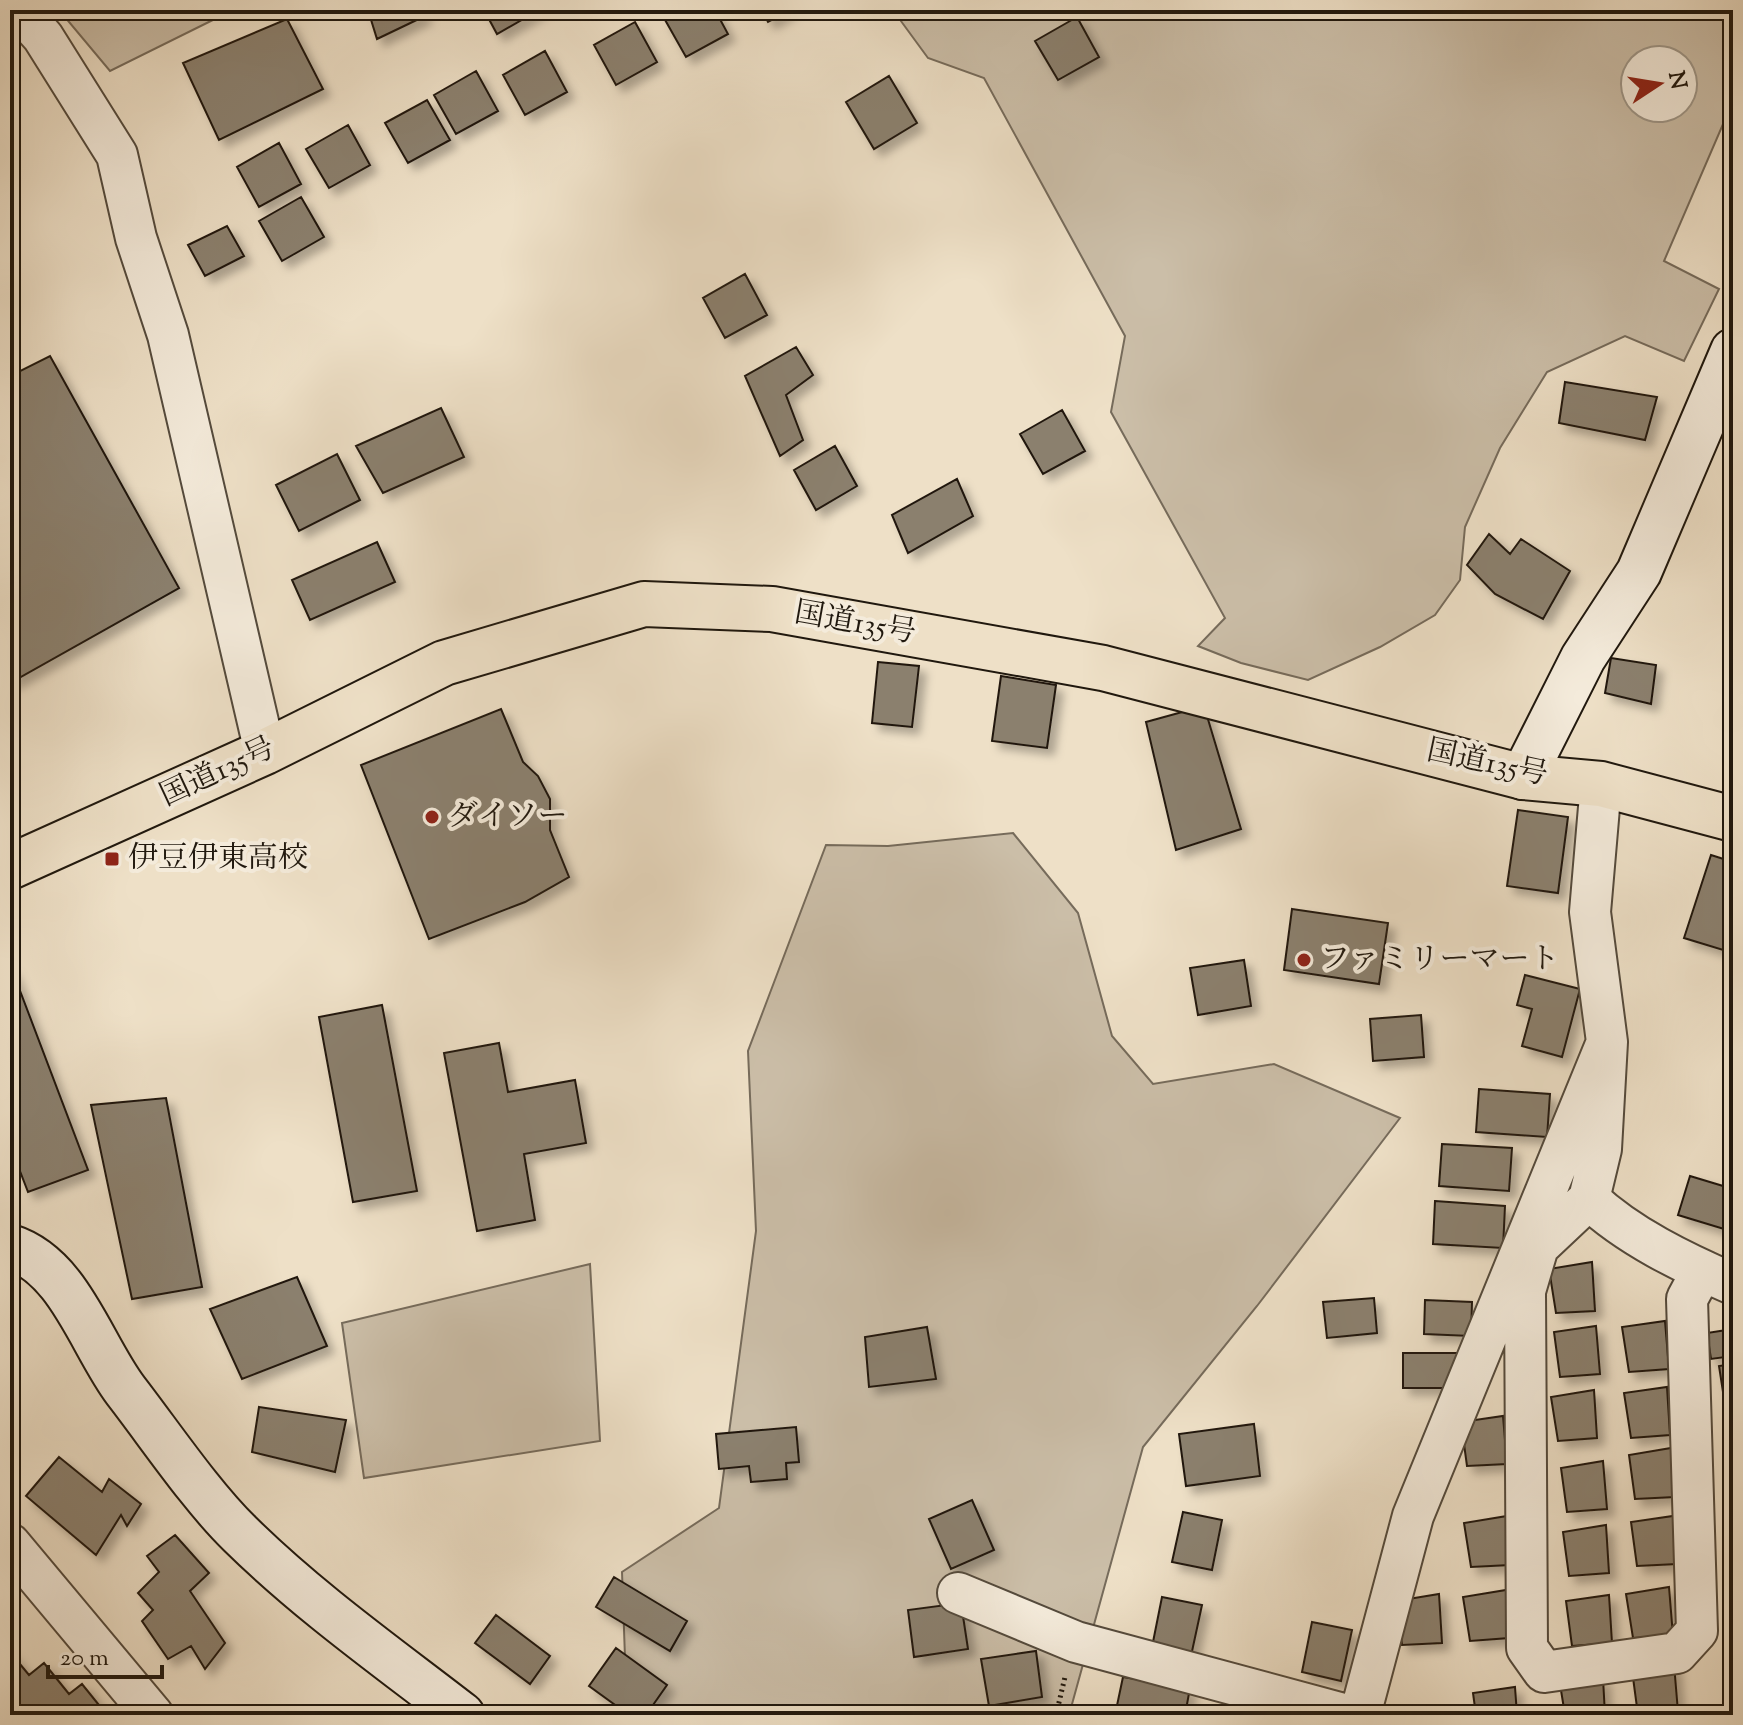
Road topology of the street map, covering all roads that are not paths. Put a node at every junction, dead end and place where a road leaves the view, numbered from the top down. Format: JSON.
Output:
{"nodes":[{"id":1,"x":19,"y":10,"type":"edge"},
{"id":2,"x":1733,"y":351,"type":"edge"},
{"id":3,"x":265,"y":752,"type":"junction"},
{"id":4,"x":1523,"y":777,"type":"junction"},
{"id":5,"x":1601,"y":784,"type":"junction"},
{"id":6,"x":1733,"y":819,"type":"edge"},
{"id":7,"x":10,"y":867,"type":"edge"},
{"id":8,"x":1607,"y":1042,"type":"junction"},
{"id":9,"x":1589,"y":1199,"type":"junction"},
{"id":10,"x":10,"y":1247,"type":"edge"},
{"id":11,"x":1717,"y":1277,"type":"edge"},
{"id":12,"x":10,"y":1544,"type":"edge"},
{"id":13,"x":958,"y":1593,"type":"dead end"},
{"id":14,"x":153,"y":1715,"type":"edge"},
{"id":15,"x":462,"y":1715,"type":"edge"},
{"id":16,"x":1347,"y":1715,"type":"edge"},
{"id":17,"x":1360,"y":1715,"type":"edge"}],
"edges":[{"from":1,"to":3,"type":"street"},
{"from":2,"to":4,"type":"street"},
{"from":3,"to":4,"type":"highway","name":"国道135号"},
{"from":3,"to":7,"type":"highway","name":"国道135号"},
{"from":4,"to":5,"type":"highway","name":"国道135号"},
{"from":5,"to":6,"type":"highway","name":"国道135号"},
{"from":5,"to":8,"type":"street"},
{"from":8,"to":9,"type":"street"},
{"from":8,"to":17,"type":"street"},
{"from":9,"to":11,"type":"street"},
{"from":9,"to":11,"type":"street"},
{"from":10,"to":15,"type":"street"},
{"from":12,"to":14,"type":"street"},
{"from":13,"to":16,"type":"street"}]}
